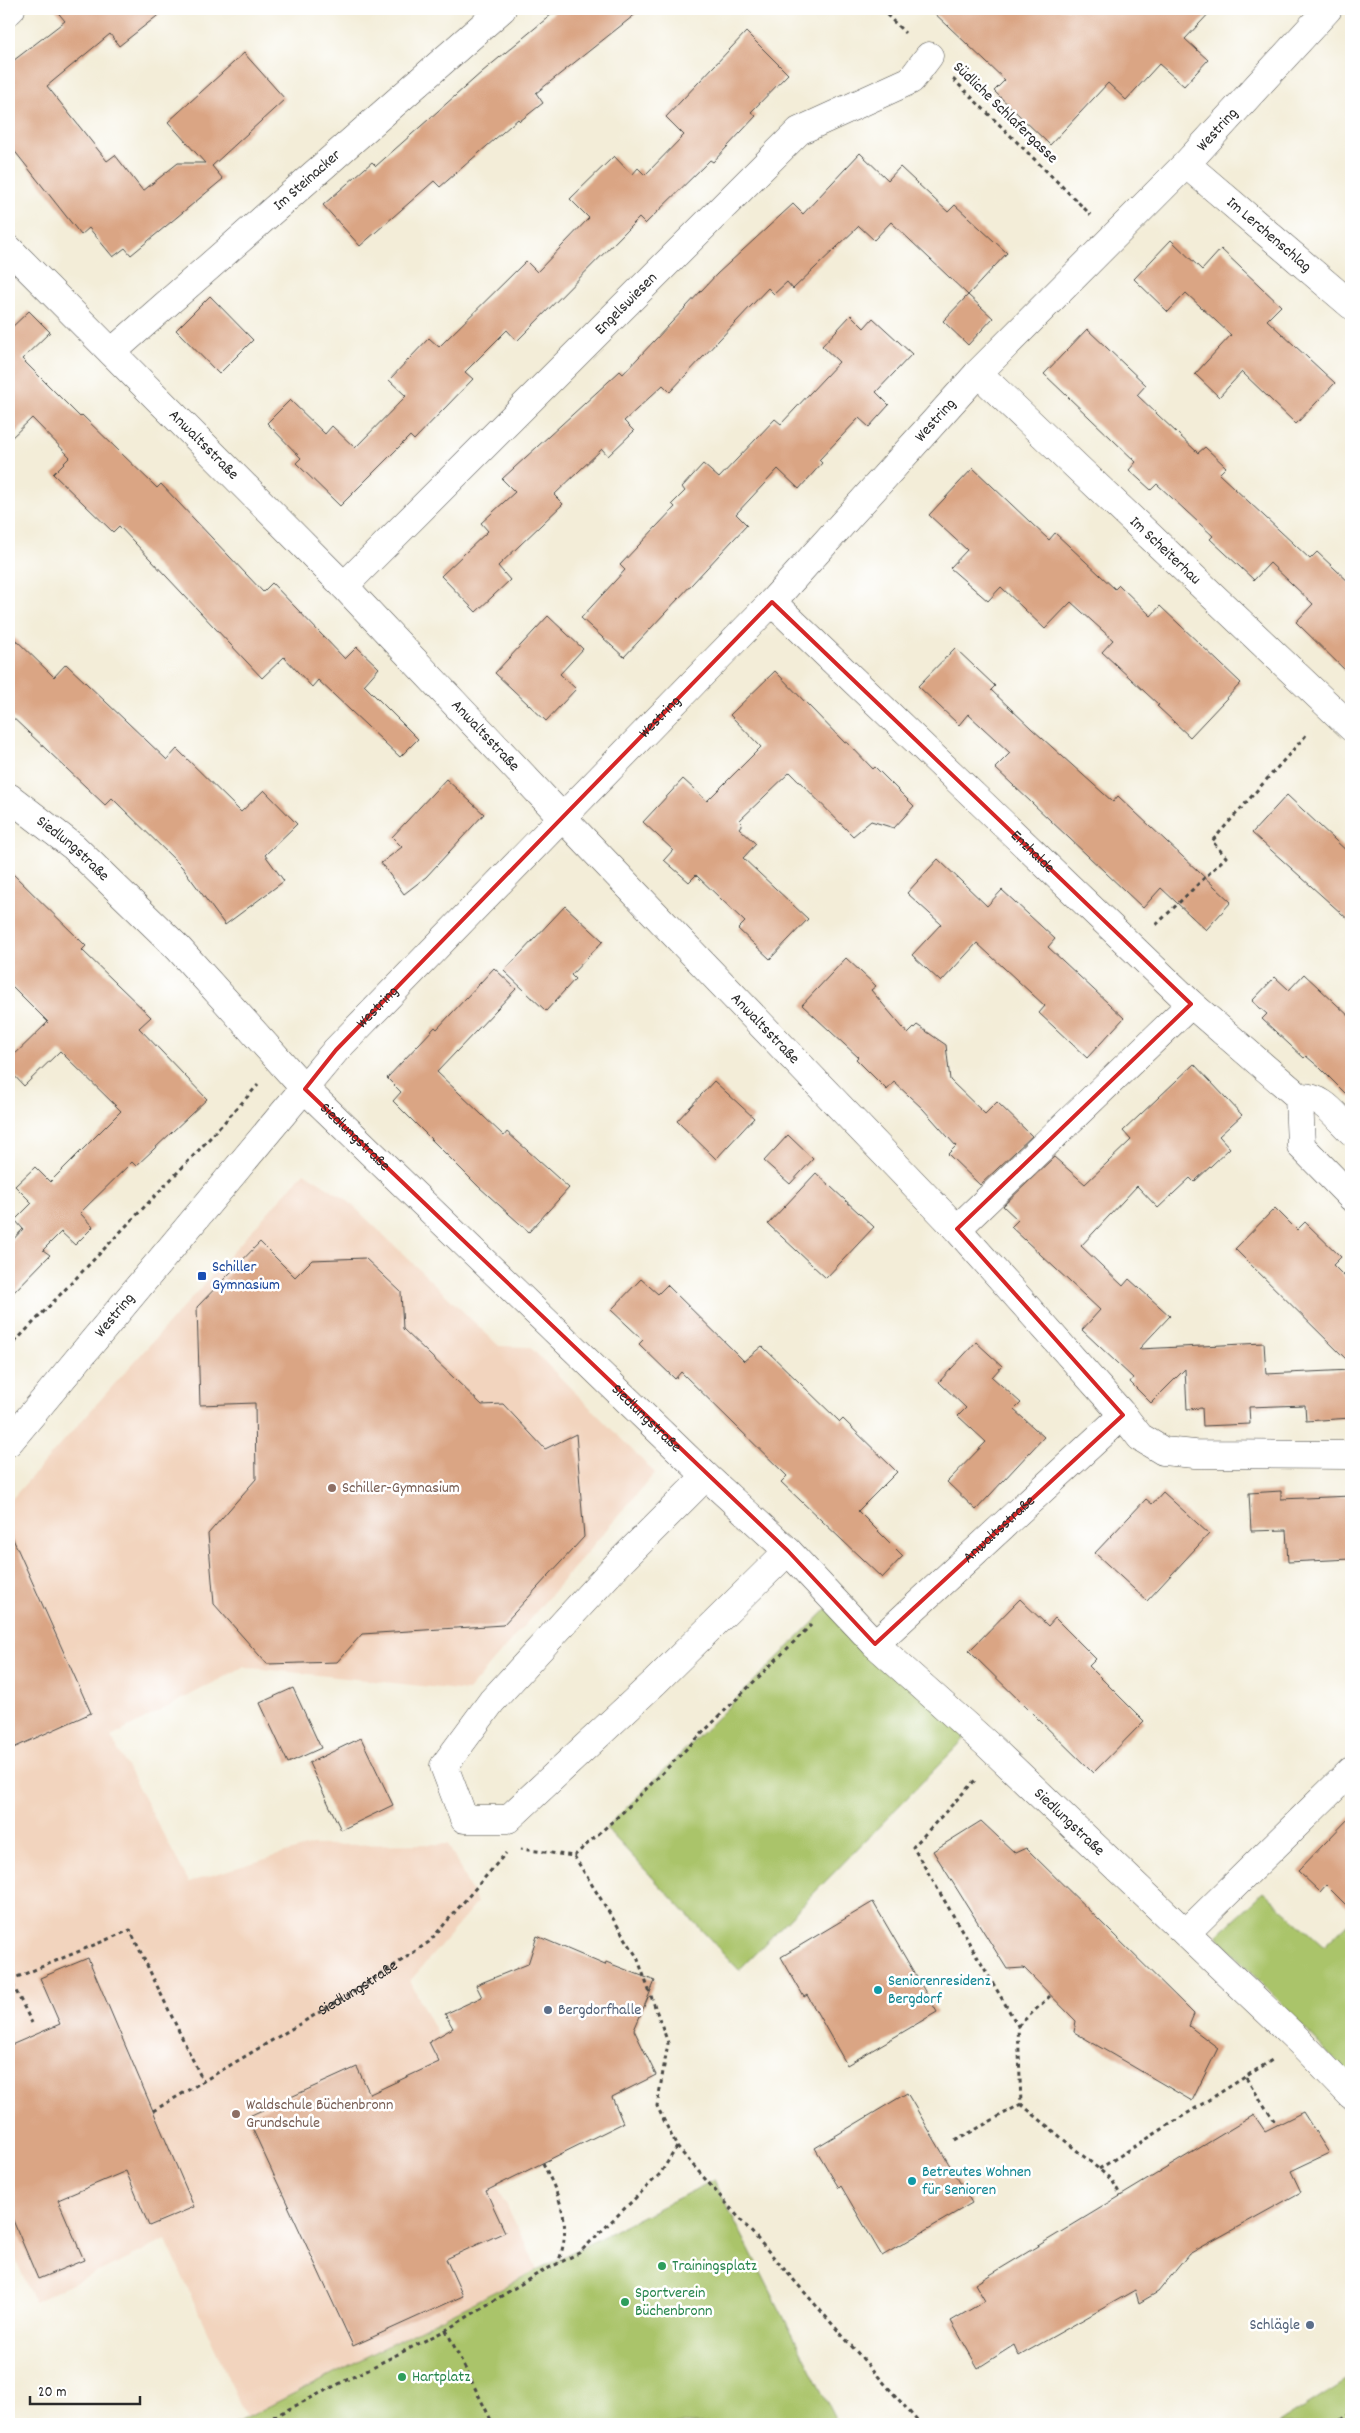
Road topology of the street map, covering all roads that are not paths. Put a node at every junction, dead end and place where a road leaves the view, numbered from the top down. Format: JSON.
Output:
{"nodes":[{"id":1,"x":502,"y":9,"type":"edge"},
{"id":2,"x":1328,"y":9,"type":"edge"},
{"id":3,"x":929,"y":56,"type":"road end"},
{"id":4,"x":1186,"y":164,"type":"junction"},
{"id":5,"x":9,"y":250,"type":"edge"},
{"id":6,"x":1351,"y":305,"type":"edge"},
{"id":7,"x":112,"y":352,"type":"junction"},
{"id":8,"x":978,"y":373,"type":"junction"},
{"id":9,"x":344,"y":586,"type":"junction"},
{"id":10,"x":772,"y":602,"type":"junction"},
{"id":11,"x":1351,"y":727,"type":"edge"},
{"id":12,"x":9,"y":797,"type":"edge"},
{"id":13,"x":562,"y":817,"type":"junction"},
{"id":14,"x":1191,"y":1004,"type":"junction"},
{"id":15,"x":304,"y":1089,"type":"junction"},
{"id":16,"x":1298,"y":1097,"type":"junction"},
{"id":17,"x":1351,"y":1132,"type":"edge"},
{"id":18,"x":1351,"y":1197,"type":"edge"},
{"id":19,"x":957,"y":1228,"type":"junction"},
{"id":20,"x":1123,"y":1415,"type":"junction"},
{"id":21,"x":9,"y":1442,"type":"edge"},
{"id":22,"x":1351,"y":1455,"type":"edge"},
{"id":23,"x":706,"y":1476,"type":"junction"},
{"id":24,"x":788,"y":1552,"type":"junction"},
{"id":25,"x":875,"y":1644,"type":"junction"},
{"id":26,"x":1351,"y":1771,"type":"edge"},
{"id":27,"x":1186,"y":1933,"type":"junction"},
{"id":28,"x":1351,"y":2094,"type":"edge"}],
"edges":[{"from":1,"to":7,"type":"street","name":"Im Steinacker"},
{"from":2,"to":4,"type":"street","name":"Westring"},
{"from":3,"to":9,"type":"street","name":"Engelswiesen"},
{"from":4,"to":6,"type":"street","name":"Im Lerchenschlag"},
{"from":4,"to":8,"type":"street","name":"Westring"},
{"from":5,"to":7,"type":"street","name":"Anwaltsstraße"},
{"from":7,"to":9,"type":"street","name":"Anwaltsstraße"},
{"from":8,"to":10,"type":"street","name":"Westring"},
{"from":8,"to":11,"type":"street","name":"Im Scheiterhau"},
{"from":9,"to":13,"type":"street","name":"Anwaltsstraße"},
{"from":10,"to":13,"type":"street","name":"Westring"},
{"from":10,"to":14,"type":"street","name":"Enzhalde"},
{"from":12,"to":15,"type":"street","name":"Siedlungstraße"},
{"from":13,"to":15,"type":"street","name":"Westring"},
{"from":13,"to":19,"type":"street","name":"Anwaltsstraße"},
{"from":14,"to":16,"type":"street","name":"Enzhalde"},
{"from":14,"to":19,"type":"street"},
{"from":15,"to":21,"type":"street","name":"Westring"},
{"from":15,"to":23,"type":"street","name":"Siedlungstraße"},
{"from":16,"to":17,"type":"street","name":"Enzhalde"},
{"from":16,"to":18,"type":"street"},
{"from":19,"to":20,"type":"street","name":"Anwaltsstraße"},
{"from":20,"to":22,"type":"street","name":"Anwaltsstraße"},
{"from":20,"to":25,"type":"street","name":"Anwaltsstraße"},
{"from":23,"to":24,"type":"street","name":"Siedlungstraße"},
{"from":23,"to":24,"type":"street"},
{"from":24,"to":25,"type":"street","name":"Siedlungstraße"},
{"from":25,"to":27,"type":"street","name":"Siedlungstraße"},
{"from":26,"to":27,"type":"street"},
{"from":27,"to":28,"type":"street","name":"Siedlungstraße"}]}
